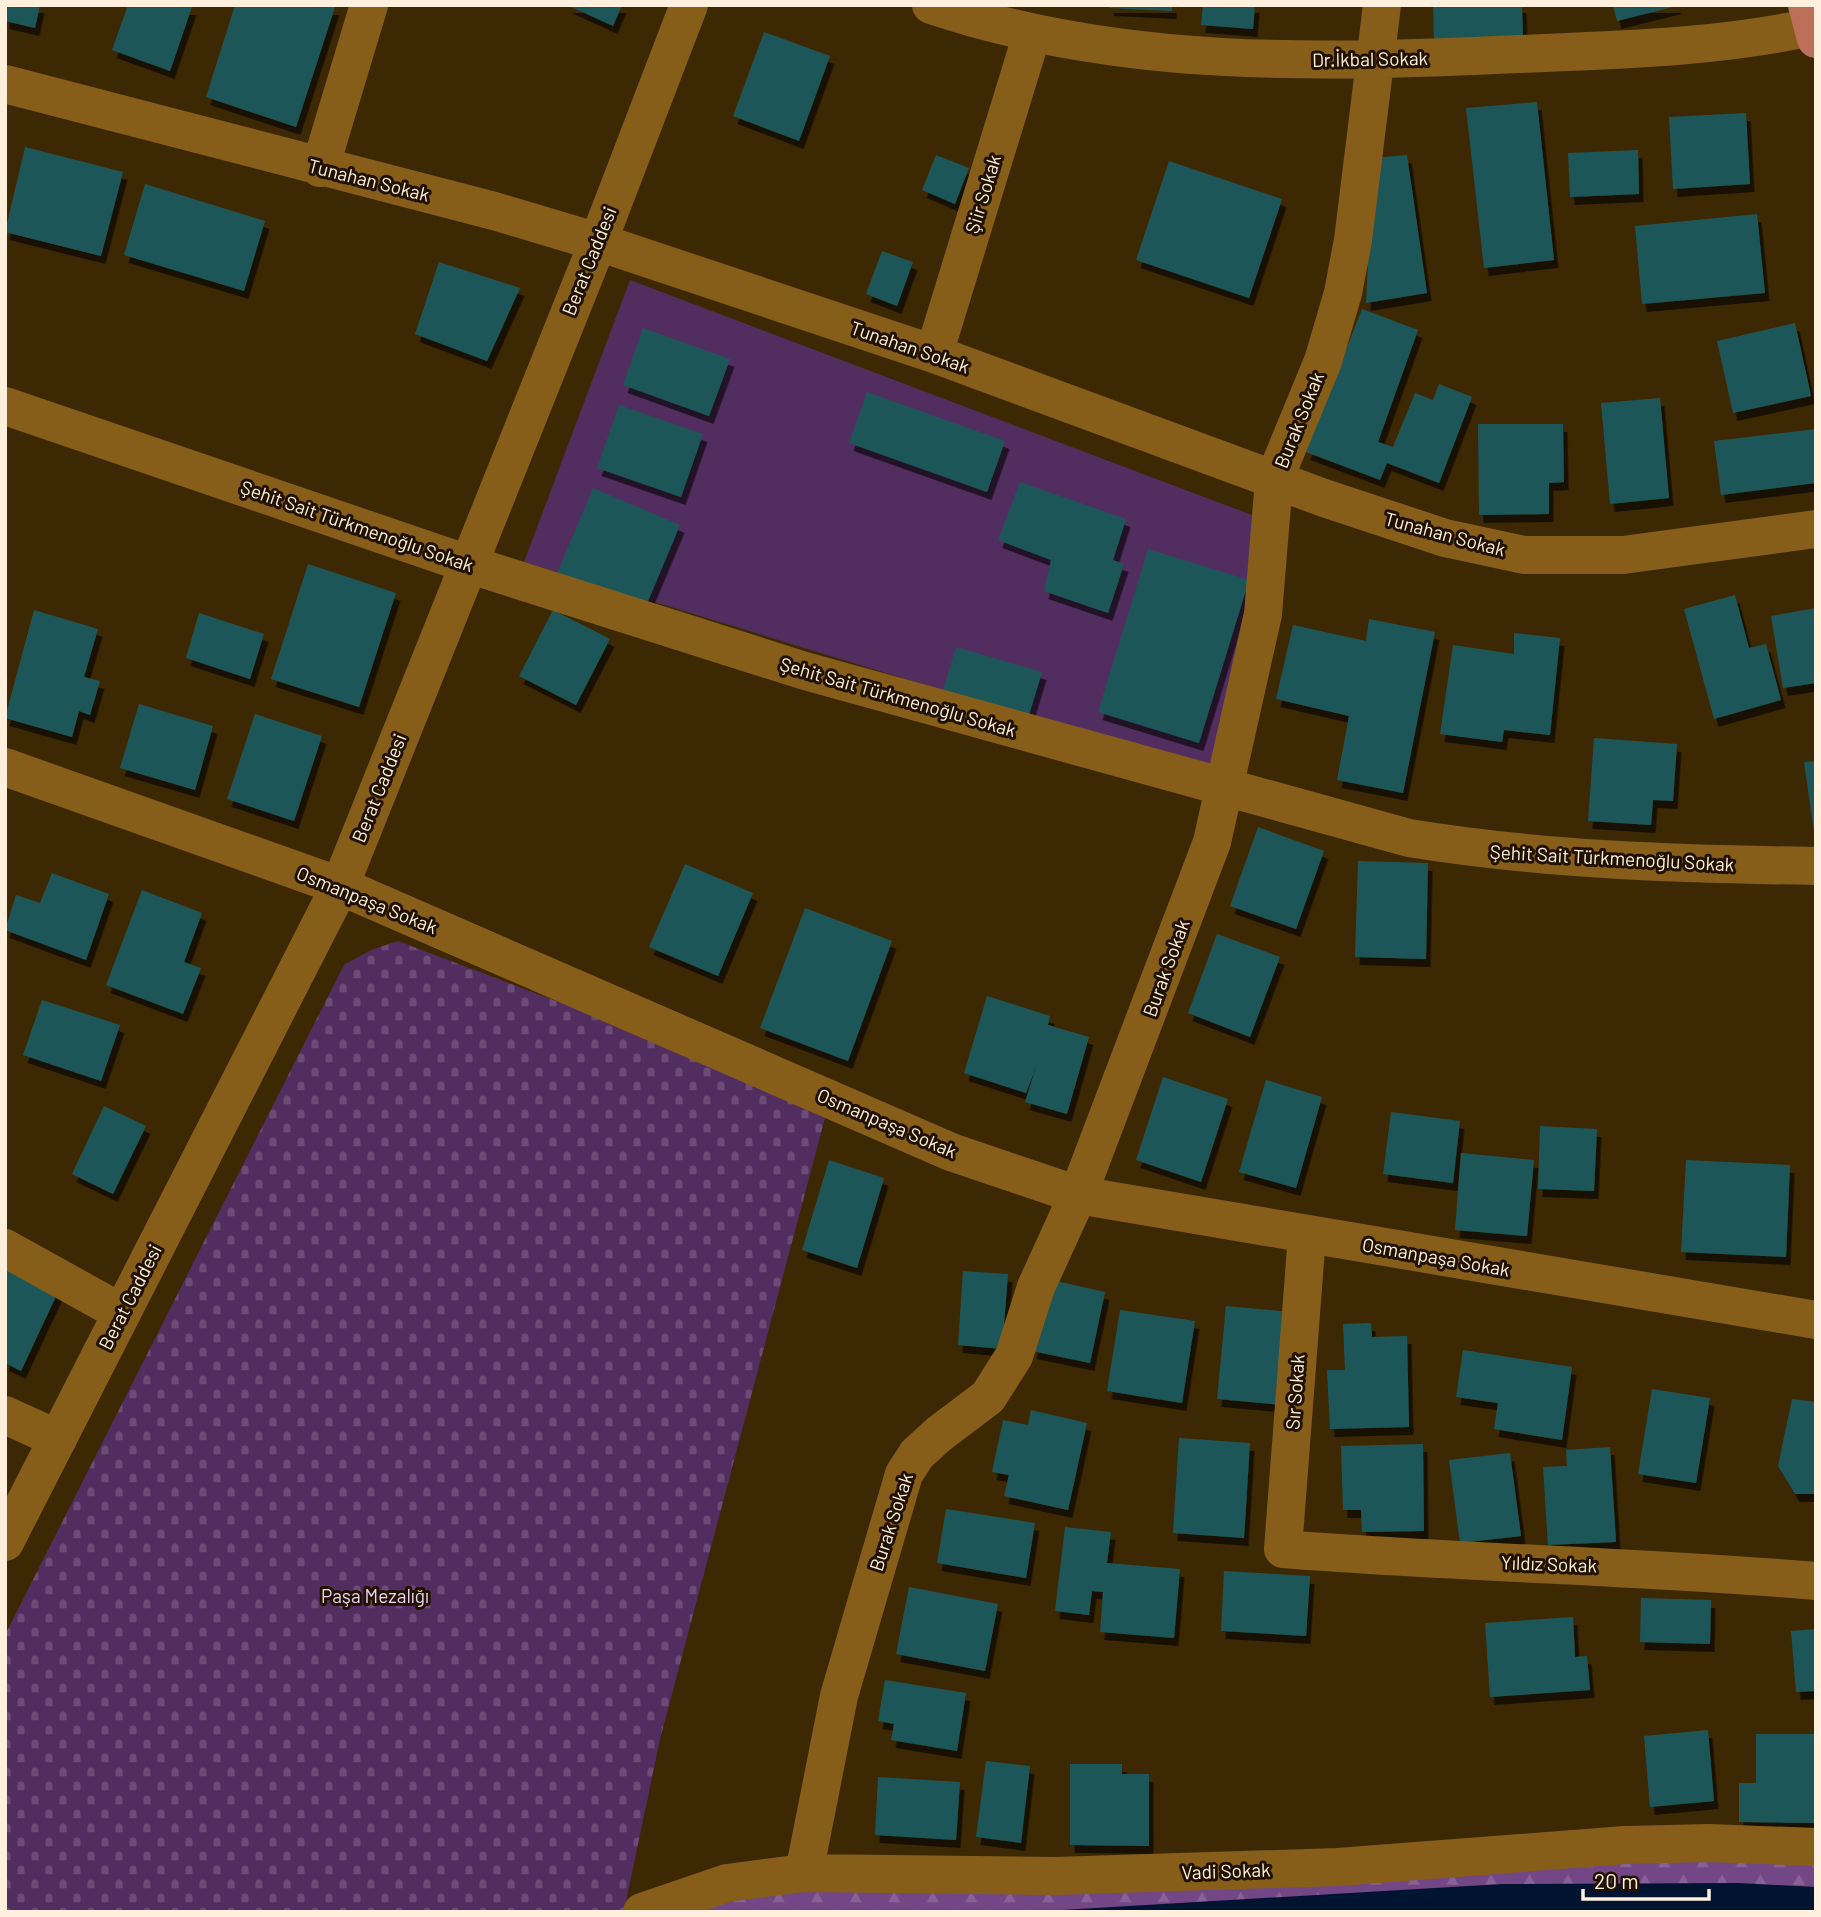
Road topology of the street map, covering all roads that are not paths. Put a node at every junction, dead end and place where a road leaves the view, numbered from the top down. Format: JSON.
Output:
{"nodes":[{"id":1,"x":369,"y":5,"type":"edge"},
{"id":2,"x":689,"y":5,"type":"edge"},
{"id":3,"x":931,"y":5,"type":"edge"},
{"id":4,"x":1382,"y":5,"type":"edge"},
{"id":5,"x":1812,"y":24,"type":"edge"},
{"id":6,"x":1032,"y":34,"type":"junction"},
{"id":7,"x":1375,"y":61,"type":"junction"},
{"id":8,"x":5,"y":85,"type":"edge"},
{"id":9,"x":320,"y":168,"type":"junction"},
{"id":10,"x":598,"y":242,"type":"junction"},
{"id":11,"x":934,"y":354,"type":"junction"},
{"id":12,"x":5,"y":406,"type":"edge"},
{"id":13,"x":1274,"y":480,"type":"junction"},
{"id":14,"x":1816,"y":530,"type":"edge"},
{"id":15,"x":468,"y":564,"type":"junction"},
{"id":16,"x":5,"y":767,"type":"edge"},
{"id":17,"x":1226,"y":788,"type":"junction"},
{"id":18,"x":1816,"y":866,"type":"edge"},
{"id":19,"x":340,"y":886,"type":"junction"},
{"id":20,"x":1078,"y":1195,"type":"junction"},
{"id":21,"x":1307,"y":1235,"type":"junction"},
{"id":22,"x":5,"y":1248,"type":"edge"},
{"id":23,"x":122,"y":1313,"type":"junction"},
{"id":24,"x":1816,"y":1320,"type":"edge"},
{"id":25,"x":5,"y":1415,"type":"edge"},
{"id":26,"x":58,"y":1439,"type":"junction"},
{"id":27,"x":5,"y":1542,"type":"edge"},
{"id":28,"x":1283,"y":1549,"type":"joint"},
{"id":29,"x":1816,"y":1581,"type":"edge"},
{"id":30,"x":1816,"y":1847,"type":"edge"},
{"id":31,"x":804,"y":1872,"type":"junction"},
{"id":32,"x":642,"y":1912,"type":"edge"}],
"edges":[{"from":1,"to":9,"type":"street"},
{"from":2,"to":10,"type":"street","name":"Berat Caddesi"},
{"from":3,"to":6,"type":"street","name":"Dr.İkbal Sokak"},
{"from":4,"to":7,"type":"street","name":"Burak Sokak"},
{"from":5,"to":7,"type":"street","name":"Dr.İkbal Sokak"},
{"from":6,"to":7,"type":"street","name":"Dr.İkbal Sokak"},
{"from":6,"to":11,"type":"street","name":"Şiir Sokak"},
{"from":7,"to":13,"type":"street","name":"Burak Sokak"},
{"from":8,"to":9,"type":"street","name":"Tunahan Sokak"},
{"from":9,"to":10,"type":"street","name":"Tunahan Sokak"},
{"from":10,"to":11,"type":"street","name":"Tunahan Sokak"},
{"from":10,"to":15,"type":"street","name":"Berat Caddesi"},
{"from":11,"to":13,"type":"street","name":"Tunahan Sokak"},
{"from":12,"to":15,"type":"street","name":"Şehit Sait Türkmenoğlu Sokak"},
{"from":13,"to":14,"type":"street","name":"Tunahan Sokak"},
{"from":13,"to":17,"type":"street","name":"Burak Sokak"},
{"from":15,"to":17,"type":"street","name":"Şehit Sait Türkmenoğlu Sokak"},
{"from":15,"to":19,"type":"street","name":"Berat Caddesi"},
{"from":16,"to":19,"type":"street","name":"Osmanpaşa Sokak"},
{"from":17,"to":18,"type":"street","name":"Şehit Sait Türkmenoğlu Sokak"},
{"from":17,"to":20,"type":"street","name":"Burak Sokak"},
{"from":19,"to":20,"type":"street","name":"Osmanpaşa Sokak"},
{"from":19,"to":23,"type":"street","name":"Berat Caddesi"},
{"from":20,"to":21,"type":"street","name":"Osmanpaşa Sokak"},
{"from":20,"to":31,"type":"street","name":"Burak Sokak"},
{"from":21,"to":24,"type":"street","name":"Osmanpaşa Sokak"},
{"from":21,"to":28,"type":"street","name":"Sır Sokak"},
{"from":22,"to":23,"type":"street"},
{"from":23,"to":26,"type":"street","name":"Berat Caddesi"},
{"from":25,"to":26,"type":"street"},
{"from":26,"to":27,"type":"street","name":"Berat Caddesi"},
{"from":28,"to":29,"type":"street","name":"Yıldız Sokak"},
{"from":30,"to":31,"type":"street","name":"Vadi Sokak"},
{"from":31,"to":32,"type":"street","name":"Vadi Sokak"}]}
